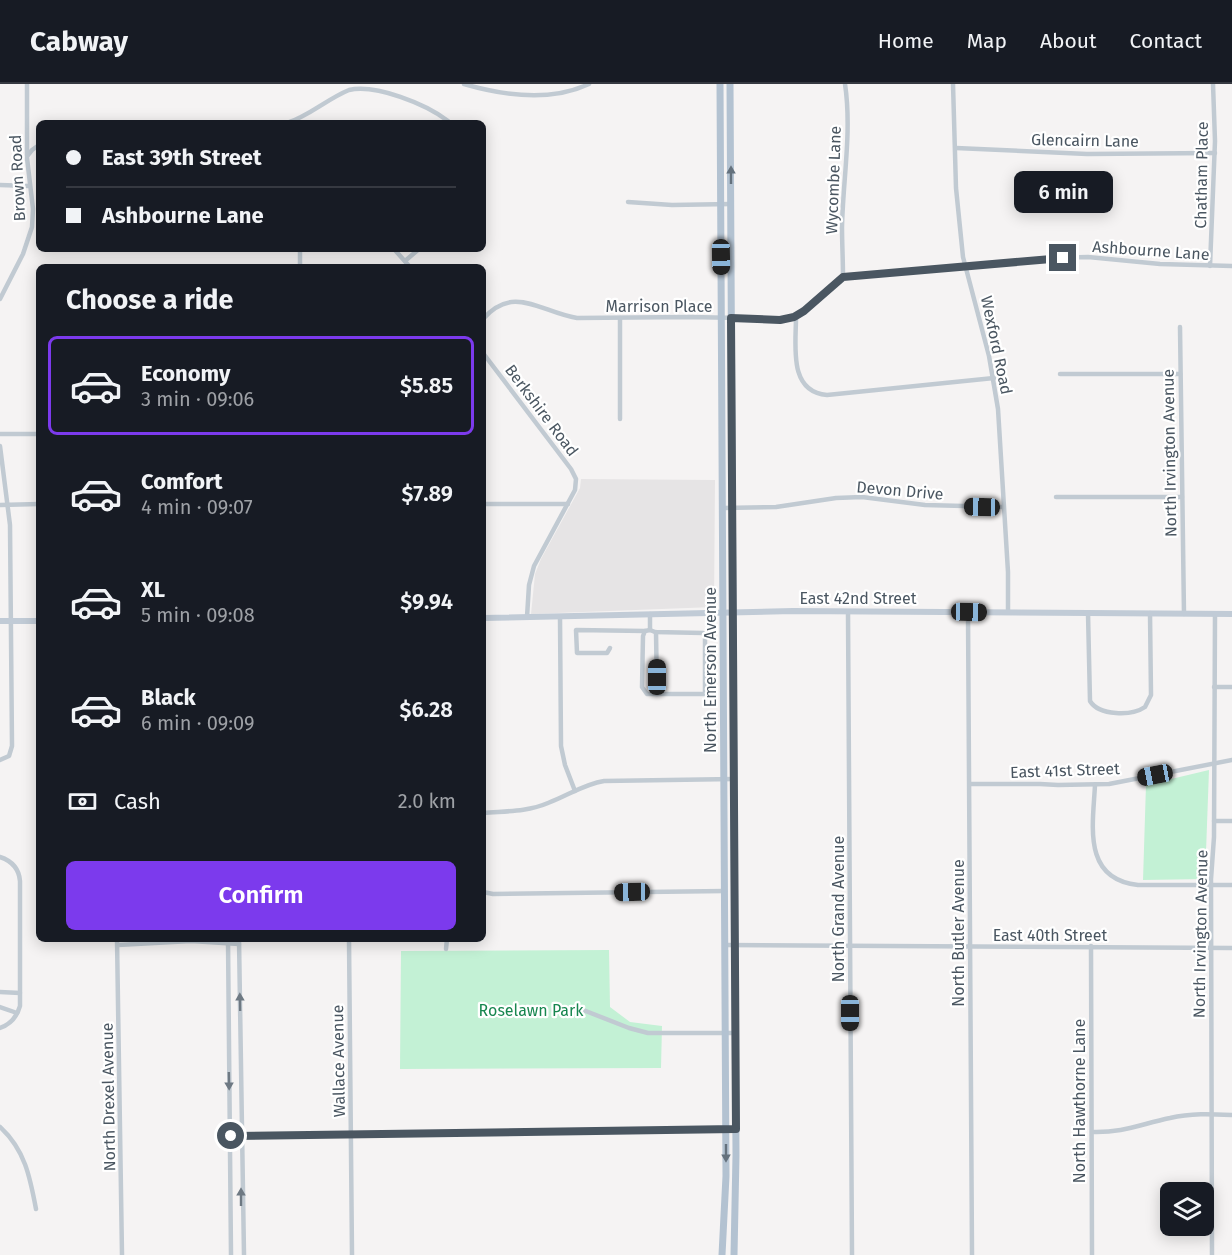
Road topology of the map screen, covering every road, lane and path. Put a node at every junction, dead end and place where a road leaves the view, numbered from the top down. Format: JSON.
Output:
{"nodes":[{"id":1,"x":27,"y":84,"type":"edge"},
{"id":2,"x":464,"y":84,"type":"edge"},
{"id":3,"x":589,"y":84,"type":"edge"},
{"id":4,"x":720,"y":84,"type":"edge"},
{"id":5,"x":730,"y":84,"type":"edge"},
{"id":6,"x":845,"y":84,"type":"edge"},
{"id":7,"x":953,"y":84,"type":"edge"},
{"id":8,"x":1213,"y":84,"type":"edge"},
{"id":9,"x":293,"y":120,"type":"edge"},
{"id":10,"x":447,"y":120,"type":"edge"},
{"id":11,"x":36,"y":147,"type":"edge"},
{"id":12,"x":956,"y":148,"type":"junction"},
{"id":13,"x":1215,"y":153,"type":"junction"},
{"id":14,"x":27,"y":156,"type":"junction"},
{"id":15,"x":0,"y":185,"type":"edge"},
{"id":16,"x":29,"y":186,"type":"junction"},
{"id":17,"x":628,"y":202,"type":"dead end"},
{"id":18,"x":721,"y":204,"type":"junction"},
{"id":19,"x":731,"y":204,"type":"junction"},
{"id":20,"x":397,"y":252,"type":"edge"},
{"id":21,"x":416,"y":252,"type":"edge"},
{"id":22,"x":405,"y":261,"type":"junction"},
{"id":23,"x":408,"y":264,"type":"edge"},
{"id":24,"x":966,"y":266,"type":"junction"},
{"id":25,"x":1210,"y":266,"type":"junction"},
{"id":26,"x":1232,"y":266,"type":"edge"},
{"id":27,"x":843,"y":277,"type":"junction"},
{"id":28,"x":0,"y":299,"type":"edge"},
{"id":29,"x":486,"y":316,"type":"edge"},
{"id":30,"x":796,"y":316,"type":"junction"},
{"id":31,"x":620,"y":318,"type":"junction"},
{"id":32,"x":721,"y":318,"type":"junction"},
{"id":33,"x":731,"y":318,"type":"junction"},
{"id":34,"x":1179,"y":327,"type":"dead end"},
{"id":35,"x":486,"y":357,"type":"edge"},
{"id":36,"x":1060,"y":374,"type":"dead end"},
{"id":37,"x":1180,"y":374,"type":"junction"},
{"id":38,"x":994,"y":378,"type":"junction"},
{"id":39,"x":620,"y":419,"type":"dead end"},
{"id":40,"x":0,"y":434,"type":"edge"},
{"id":41,"x":36,"y":434,"type":"edge"},
{"id":42,"x":0,"y":446,"type":"edge"},
{"id":43,"x":1056,"y":497,"type":"dead end"},
{"id":44,"x":1182,"y":497,"type":"junction"},
{"id":45,"x":36,"y":504,"type":"edge"},
{"id":46,"x":486,"y":504,"type":"edge"},
{"id":47,"x":568,"y":504,"type":"junction"},
{"id":48,"x":0,"y":505,"type":"edge"},
{"id":49,"x":8,"y":505,"type":"junction"},
{"id":50,"x":1003,"y":507,"type":"junction"},
{"id":51,"x":723,"y":508,"type":"junction"},
{"id":52,"x":733,"y":508,"type":"junction"},
{"id":53,"x":723,"y":612,"type":"junction"},
{"id":54,"x":733,"y":612,"type":"junction"},
{"id":55,"x":848,"y":612,"type":"junction"},
{"id":56,"x":969,"y":612,"type":"junction"},
{"id":57,"x":1008,"y":612,"type":"junction"},
{"id":58,"x":1088,"y":613,"type":"junction"},
{"id":59,"x":1150,"y":613,"type":"junction"},
{"id":60,"x":650,"y":614,"type":"junction"},
{"id":61,"x":1184,"y":614,"type":"junction"},
{"id":62,"x":1215,"y":614,"type":"junction"},
{"id":63,"x":1232,"y":614,"type":"edge"},
{"id":64,"x":526,"y":617,"type":"junction"},
{"id":65,"x":560,"y":617,"type":"junction"},
{"id":66,"x":486,"y":618,"type":"edge"},
{"id":67,"x":0,"y":621,"type":"edge"},
{"id":68,"x":11,"y":621,"type":"junction"},
{"id":69,"x":36,"y":621,"type":"edge"},
{"id":70,"x":650,"y":631,"type":"junction"},
{"id":71,"x":610,"y":648,"type":"dead end"},
{"id":72,"x":1214,"y":687,"type":"junction"},
{"id":73,"x":1232,"y":687,"type":"edge"},
{"id":74,"x":657,"y":694,"type":"junction"},
{"id":75,"x":0,"y":760,"type":"edge"},
{"id":76,"x":1232,"y":760,"type":"edge"},
{"id":77,"x":1214,"y":764,"type":"junction"},
{"id":78,"x":724,"y":779,"type":"junction"},
{"id":79,"x":734,"y":779,"type":"junction"},
{"id":80,"x":970,"y":784,"type":"junction"},
{"id":81,"x":1095,"y":785,"type":"junction"},
{"id":82,"x":575,"y":791,"type":"junction"},
{"id":83,"x":486,"y":813,"type":"edge"},
{"id":84,"x":1214,"y":821,"type":"junction"},
{"id":85,"x":1232,"y":821,"type":"edge"},
{"id":86,"x":0,"y":857,"type":"edge"},
{"id":87,"x":1211,"y":885,"type":"junction"},
{"id":88,"x":1232,"y":885,"type":"edge"},
{"id":89,"x":725,"y":891,"type":"junction"},
{"id":90,"x":486,"y":893,"type":"edge"},
{"id":91,"x":117,"y":942,"type":"edge"},
{"id":92,"x":228,"y":942,"type":"edge"},
{"id":93,"x":239,"y":942,"type":"edge"},
{"id":94,"x":349,"y":942,"type":"edge"},
{"id":95,"x":447,"y":942,"type":"edge"},
{"id":96,"x":725,"y":945,"type":"junction"},
{"id":97,"x":735,"y":945,"type":"junction"},
{"id":98,"x":850,"y":946,"type":"junction"},
{"id":99,"x":970,"y":946,"type":"junction"},
{"id":100,"x":1091,"y":946,"type":"junction"},
{"id":101,"x":1211,"y":948,"type":"junction"},
{"id":102,"x":1232,"y":948,"type":"edge"},
{"id":103,"x":446,"y":949,"type":"dead end"},
{"id":104,"x":0,"y":992,"type":"edge"},
{"id":105,"x":20,"y":993,"type":"junction"},
{"id":106,"x":0,"y":1007,"type":"edge"},
{"id":107,"x":553,"y":1010,"type":"dead end"},
{"id":108,"x":17,"y":1013,"type":"junction"},
{"id":109,"x":0,"y":1028,"type":"edge"},
{"id":110,"x":725,"y":1033,"type":"junction"},
{"id":111,"x":736,"y":1033,"type":"junction"},
{"id":112,"x":1212,"y":1114,"type":"junction"},
{"id":113,"x":1232,"y":1115,"type":"edge"},
{"id":114,"x":0,"y":1127,"type":"edge"},
{"id":115,"x":726,"y":1129,"type":"junction"},
{"id":116,"x":736,"y":1129,"type":"junction"},
{"id":117,"x":1092,"y":1132,"type":"junction"},
{"id":118,"x":351,"y":1134,"type":"junction"},
{"id":119,"x":231,"y":1136,"type":"junction"},
{"id":120,"x":241,"y":1136,"type":"junction"},
{"id":121,"x":36,"y":1209,"type":"dead end"},
{"id":122,"x":122,"y":1255,"type":"edge"},
{"id":123,"x":231,"y":1255,"type":"edge"},
{"id":124,"x":243,"y":1255,"type":"edge"},
{"id":125,"x":352,"y":1255,"type":"edge"},
{"id":126,"x":722,"y":1255,"type":"edge"},
{"id":127,"x":734,"y":1255,"type":"edge"},
{"id":128,"x":852,"y":1255,"type":"edge"},
{"id":129,"x":972,"y":1255,"type":"edge"},
{"id":130,"x":1092,"y":1255,"type":"edge"},
{"id":131,"x":1212,"y":1255,"type":"edge"}],
"edges":[{"from":1,"to":14,"type":"street","name":"Brown Road"},
{"from":2,"to":3,"type":"street"},
{"from":4,"to":18,"type":"main road","name":"North Emerson Avenue"},
{"from":19,"to":5,"type":"main road","name":"North Emerson Avenue","one_way":true},
{"from":6,"to":27,"type":"street","name":"Wycombe Lane"},
{"from":7,"to":12,"type":"street","name":"Wexford Road"},
{"from":8,"to":13,"type":"street","name":"Chatham Place"},
{"from":9,"to":10,"type":"street"},
{"from":11,"to":14,"type":"street"},
{"from":12,"to":13,"type":"street","name":"Glencairn Lane"},
{"from":12,"to":24,"type":"street","name":"Wexford Road"},
{"from":13,"to":25,"type":"street","name":"Chatham Place"},
{"from":14,"to":16,"type":"street","name":"Brown Road"},
{"from":15,"to":16,"type":"street"},
{"from":16,"to":28,"type":"street","name":"Brown Road"},
{"from":17,"to":18,"type":"street"},
{"from":18,"to":19,"type":"street"},
{"from":18,"to":32,"type":"main road","name":"North Emerson Avenue"},
{"from":19,"to":33,"type":"main road","name":"North Emerson Avenue"},
{"from":20,"to":22,"type":"street"},
{"from":21,"to":22,"type":"street"},
{"from":22,"to":23,"type":"street"},
{"from":24,"to":25,"type":"street","name":"Ashbourne Lane"},
{"from":24,"to":27,"type":"street","name":"Ashbourne Lane"},
{"from":24,"to":38,"type":"street","name":"Wexford Road"},
{"from":25,"to":26,"type":"street","name":"Ashbourne Lane"},
{"from":27,"to":30,"type":"street"},
{"from":29,"to":31,"type":"street","name":"Marrison Place"},
{"from":30,"to":33,"type":"street","name":"Marrison Place"},
{"from":30,"to":38,"type":"street"},
{"from":31,"to":32,"type":"street","name":"Marrison Place"},
{"from":31,"to":39,"type":"street"},
{"from":32,"to":33,"type":"street","name":"Marrison Place"},
{"from":32,"to":51,"type":"main road","name":"North Emerson Avenue"},
{"from":33,"to":52,"type":"main road","name":"North Emerson Avenue"},
{"from":34,"to":37,"type":"street","name":"North Irvington Avenue"},
{"from":35,"to":47,"type":"street","name":"Berkshire Road"},
{"from":36,"to":37,"type":"street"},
{"from":37,"to":44,"type":"street","name":"North Irvington Avenue"},
{"from":38,"to":50,"type":"street","name":"Wexford Road"},
{"from":40,"to":41,"type":"street"},
{"from":42,"to":49,"type":"street"},
{"from":43,"to":44,"type":"street"},
{"from":44,"to":61,"type":"street","name":"North Irvington Avenue"},
{"from":45,"to":49,"type":"street"},
{"from":46,"to":47,"type":"street"},
{"from":47,"to":64,"type":"street","name":"Berkshire Road"},
{"from":48,"to":49,"type":"street"},
{"from":49,"to":68,"type":"street"},
{"from":50,"to":52,"type":"street","name":"Devon Drive"},
{"from":50,"to":57,"type":"street","name":"Wexford Road"},
{"from":51,"to":52,"type":"street","name":"Devon Drive"},
{"from":51,"to":53,"type":"main road","name":"North Emerson Avenue"},
{"from":52,"to":54,"type":"main road","name":"North Emerson Avenue"},
{"from":53,"to":54,"type":"street","name":"East 42nd Street"},
{"from":53,"to":60,"type":"street","name":"East 42nd Street"},
{"from":53,"to":78,"type":"main road","name":"North Emerson Avenue"},
{"from":54,"to":55,"type":"street","name":"East 42nd Street"},
{"from":54,"to":79,"type":"main road","name":"North Emerson Avenue"},
{"from":55,"to":56,"type":"street","name":"East 42nd Street"},
{"from":55,"to":98,"type":"street","name":"North Grand Avenue"},
{"from":56,"to":57,"type":"street","name":"East 42nd Street"},
{"from":56,"to":80,"type":"street","name":"North Butler Avenue"},
{"from":57,"to":58,"type":"street","name":"East 42nd Street"},
{"from":58,"to":59,"type":"street","name":"East 42nd Street"},
{"from":58,"to":59,"type":"street"},
{"from":59,"to":61,"type":"street","name":"East 42nd Street"},
{"from":60,"to":65,"type":"street","name":"East 42nd Street"},
{"from":60,"to":70,"type":"street"},
{"from":61,"to":62,"type":"street","name":"East 42nd Street"},
{"from":62,"to":63,"type":"street","name":"East 42nd Street"},
{"from":62,"to":72,"type":"street","name":"North Irvington Avenue"},
{"from":64,"to":65,"type":"street","name":"East 42nd Street"},
{"from":64,"to":66,"type":"street","name":"East 42nd Street"},
{"from":65,"to":82,"type":"street"},
{"from":67,"to":68,"type":"street"},
{"from":68,"to":69,"type":"street"},
{"from":68,"to":75,"type":"street"},
{"from":70,"to":71,"type":"street"},
{"from":70,"to":74,"type":"street"},
{"from":70,"to":74,"type":"street"},
{"from":70,"to":74,"type":"street"},
{"from":72,"to":73,"type":"street"},
{"from":72,"to":77,"type":"street","name":"North Irvington Avenue"},
{"from":76,"to":77,"type":"street","name":"East 41st Street"},
{"from":77,"to":81,"type":"street","name":"East 41st Street"},
{"from":77,"to":84,"type":"street","name":"North Irvington Avenue"},
{"from":78,"to":79,"type":"street"},
{"from":78,"to":82,"type":"street"},
{"from":78,"to":89,"type":"main road","name":"North Emerson Avenue"},
{"from":79,"to":97,"type":"main road","name":"North Emerson Avenue"},
{"from":80,"to":81,"type":"street","name":"East 41st Street"},
{"from":80,"to":99,"type":"street","name":"North Butler Avenue"},
{"from":81,"to":87,"type":"street"},
{"from":82,"to":83,"type":"street"},
{"from":84,"to":85,"type":"street"},
{"from":84,"to":87,"type":"street","name":"North Irvington Avenue"},
{"from":86,"to":105,"type":"street"},
{"from":87,"to":88,"type":"street"},
{"from":87,"to":101,"type":"street","name":"North Irvington Avenue"},
{"from":89,"to":90,"type":"street"},
{"from":89,"to":96,"type":"main road","name":"North Emerson Avenue"},
{"from":91,"to":122,"type":"street","name":"North Drexel Avenue"},
{"from":92,"to":119,"type":"street","one_way":true},
{"from":120,"to":93,"type":"street","one_way":true},
{"from":94,"to":118,"type":"street","name":"Wallace Avenue"},
{"from":95,"to":103,"type":"street"},
{"from":96,"to":97,"type":"street","name":"East 40th Street"},
{"from":96,"to":110,"type":"main road","name":"North Emerson Avenue"},
{"from":97,"to":98,"type":"street","name":"East 40th Street"},
{"from":97,"to":111,"type":"main road","name":"North Emerson Avenue"},
{"from":98,"to":99,"type":"street","name":"East 40th Street"},
{"from":98,"to":128,"type":"street","name":"North Grand Avenue"},
{"from":99,"to":100,"type":"street","name":"East 40th Street"},
{"from":99,"to":129,"type":"street","name":"North Butler Avenue"},
{"from":100,"to":101,"type":"street","name":"East 40th Street"},
{"from":100,"to":117,"type":"street","name":"North Hawthorne Lane"},
{"from":101,"to":102,"type":"street","name":"East 40th Street"},
{"from":101,"to":112,"type":"street","name":"North Irvington Avenue"},
{"from":104,"to":105,"type":"street"},
{"from":105,"to":108,"type":"street"},
{"from":106,"to":108,"type":"street"},
{"from":107,"to":110,"type":"street"},
{"from":108,"to":109,"type":"street"},
{"from":110,"to":111,"type":"street"},
{"from":110,"to":115,"type":"main road","name":"North Emerson Avenue"},
{"from":111,"to":116,"type":"main road","name":"North Emerson Avenue"},
{"from":112,"to":113,"type":"street"},
{"from":112,"to":117,"type":"street"},
{"from":112,"to":131,"type":"street","name":"North Irvington Avenue"},
{"from":114,"to":121,"type":"street"},
{"from":115,"to":116,"type":"street"},
{"from":115,"to":118,"type":"street"},
{"from":115,"to":126,"type":"main road","name":"North Emerson Avenue","one_way":true},
{"from":116,"to":127,"type":"main road","name":"North Emerson Avenue"},
{"from":117,"to":130,"type":"street","name":"North Hawthorne Lane"},
{"from":118,"to":120,"type":"street"},
{"from":118,"to":125,"type":"street","name":"Wallace Avenue"},
{"from":119,"to":120,"type":"street"},
{"from":119,"to":123,"type":"street"},
{"from":124,"to":120,"type":"street","one_way":true}]}
